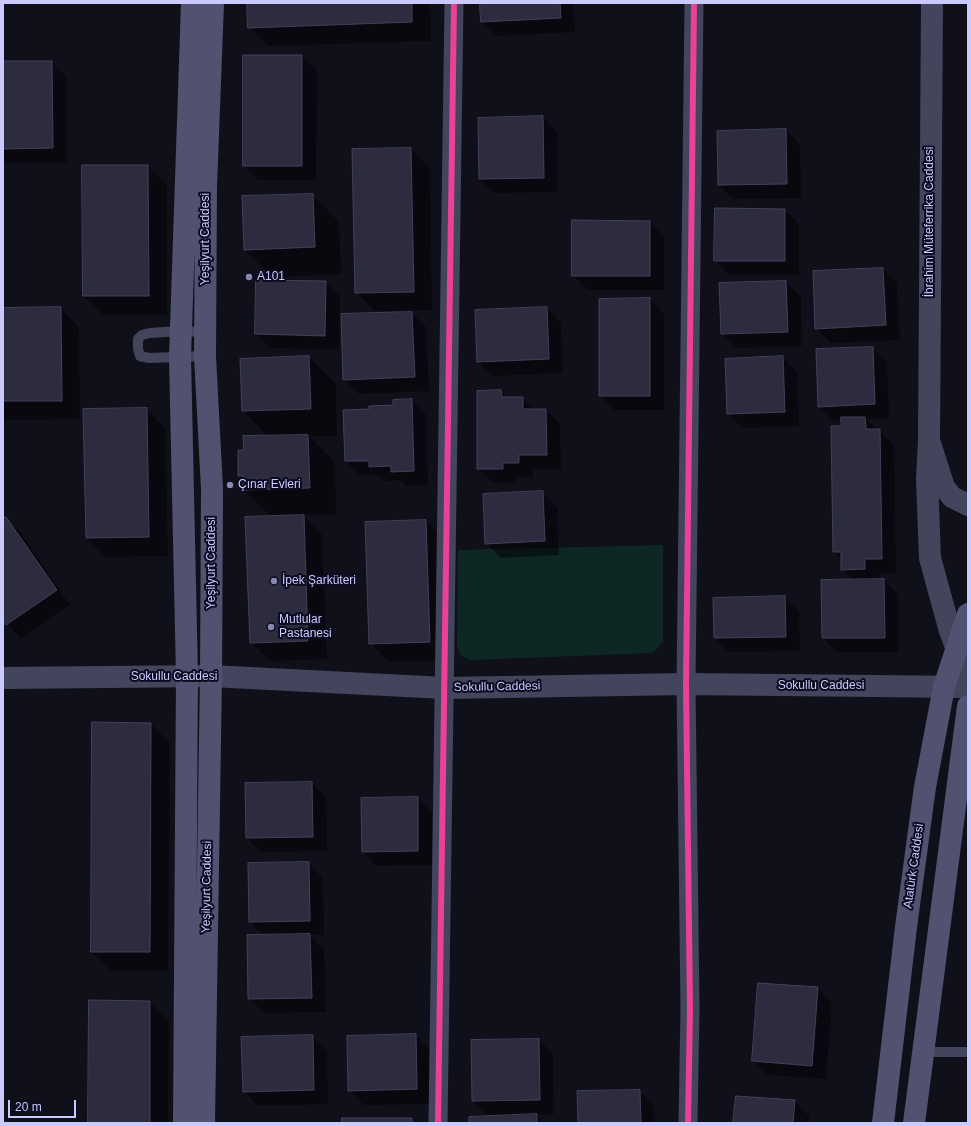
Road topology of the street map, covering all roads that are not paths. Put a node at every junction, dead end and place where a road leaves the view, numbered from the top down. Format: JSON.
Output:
{"nodes":[{"id":1,"x":192,"y":3,"type":"edge"},
{"id":2,"x":213,"y":3,"type":"edge"},
{"id":3,"x":454,"y":3,"type":"edge"},
{"id":4,"x":694,"y":3,"type":"edge"},
{"id":5,"x":932,"y":3,"type":"edge"},
{"id":6,"x":180,"y":331,"type":"junction"},
{"id":7,"x":206,"y":332,"type":"junction"},
{"id":8,"x":206,"y":356,"type":"junction"},
{"id":9,"x":180,"y":357,"type":"junction"},
{"id":10,"x":929,"y":440,"type":"junction"},
{"id":11,"x":968,"y":505,"type":"edge"},
{"id":12,"x":968,"y":614,"type":"edge"},
{"id":13,"x":956,"y":648,"type":"junction"},
{"id":14,"x":187,"y":676,"type":"junction"},
{"id":15,"x":211,"y":676,"type":"junction"},
{"id":16,"x":3,"y":678,"type":"edge"},
{"id":17,"x":968,"y":680,"type":"edge"},
{"id":18,"x":686,"y":684,"type":"junction"},
{"id":19,"x":944,"y":687,"type":"junction"},
{"id":20,"x":968,"y":687,"type":"edge"},
{"id":21,"x":445,"y":688,"type":"junction"},
{"id":22,"x":968,"y":706,"type":"edge"},
{"id":23,"x":923,"y":1052,"type":"junction"},
{"id":24,"x":968,"y":1052,"type":"edge"},
{"id":25,"x":184,"y":1123,"type":"edge"},
{"id":26,"x":204,"y":1123,"type":"edge"},
{"id":27,"x":438,"y":1123,"type":"edge"},
{"id":28,"x":688,"y":1123,"type":"edge"},
{"id":29,"x":883,"y":1123,"type":"edge"},
{"id":30,"x":914,"y":1123,"type":"edge"}],
"edges":[{"from":1,"to":6,"type":"main road","name":"Yeşilyurt Caddesi"},
{"from":2,"to":7,"type":"main road","name":"Yeşilyurt Caddesi"},
{"from":3,"to":21,"type":"street"},
{"from":4,"to":18,"type":"street"},
{"from":5,"to":10,"type":"street","name":"İbrahim Müteferrika Caddesi"},
{"from":6,"to":7,"type":"lane"},
{"from":6,"to":9,"type":"main road","name":"Yeşilyurt Caddesi"},
{"from":6,"to":9,"type":"lane"},
{"from":7,"to":8,"type":"main road","name":"Yeşilyurt Caddesi"},
{"from":8,"to":9,"type":"lane"},
{"from":8,"to":15,"type":"main road","name":"Yeşilyurt Caddesi"},
{"from":9,"to":14,"type":"main road","name":"Yeşilyurt Caddesi"},
{"from":10,"to":11,"type":"street"},
{"from":10,"to":13,"type":"street","name":"İbrahim Müteferrika Caddesi"},
{"from":12,"to":13,"type":"main road","name":"Atatürk Caddesi"},
{"from":13,"to":17,"type":"street","name":"İbrahim Müteferrika Caddesi"},
{"from":13,"to":19,"type":"main road","name":"Atatürk Caddesi"},
{"from":14,"to":15,"type":"street","name":"Sokullu Caddesi"},
{"from":14,"to":16,"type":"street","name":"Sokullu Caddesi"},
{"from":14,"to":25,"type":"main road","name":"Yeşilyurt Caddesi"},
{"from":15,"to":21,"type":"street","name":"Sokullu Caddesi"},
{"from":15,"to":26,"type":"main road","name":"Yeşilyurt Caddesi"},
{"from":18,"to":19,"type":"street","name":"Sokullu Caddesi"},
{"from":18,"to":21,"type":"street","name":"Sokullu Caddesi"},
{"from":18,"to":28,"type":"street"},
{"from":19,"to":20,"type":"street","name":"Sokullu Caddesi"},
{"from":19,"to":29,"type":"main road","name":"Atatürk Caddesi"},
{"from":21,"to":27,"type":"street"},
{"from":22,"to":23,"type":"main road"},
{"from":23,"to":24,"type":"lane"},
{"from":23,"to":30,"type":"main road"}]}
